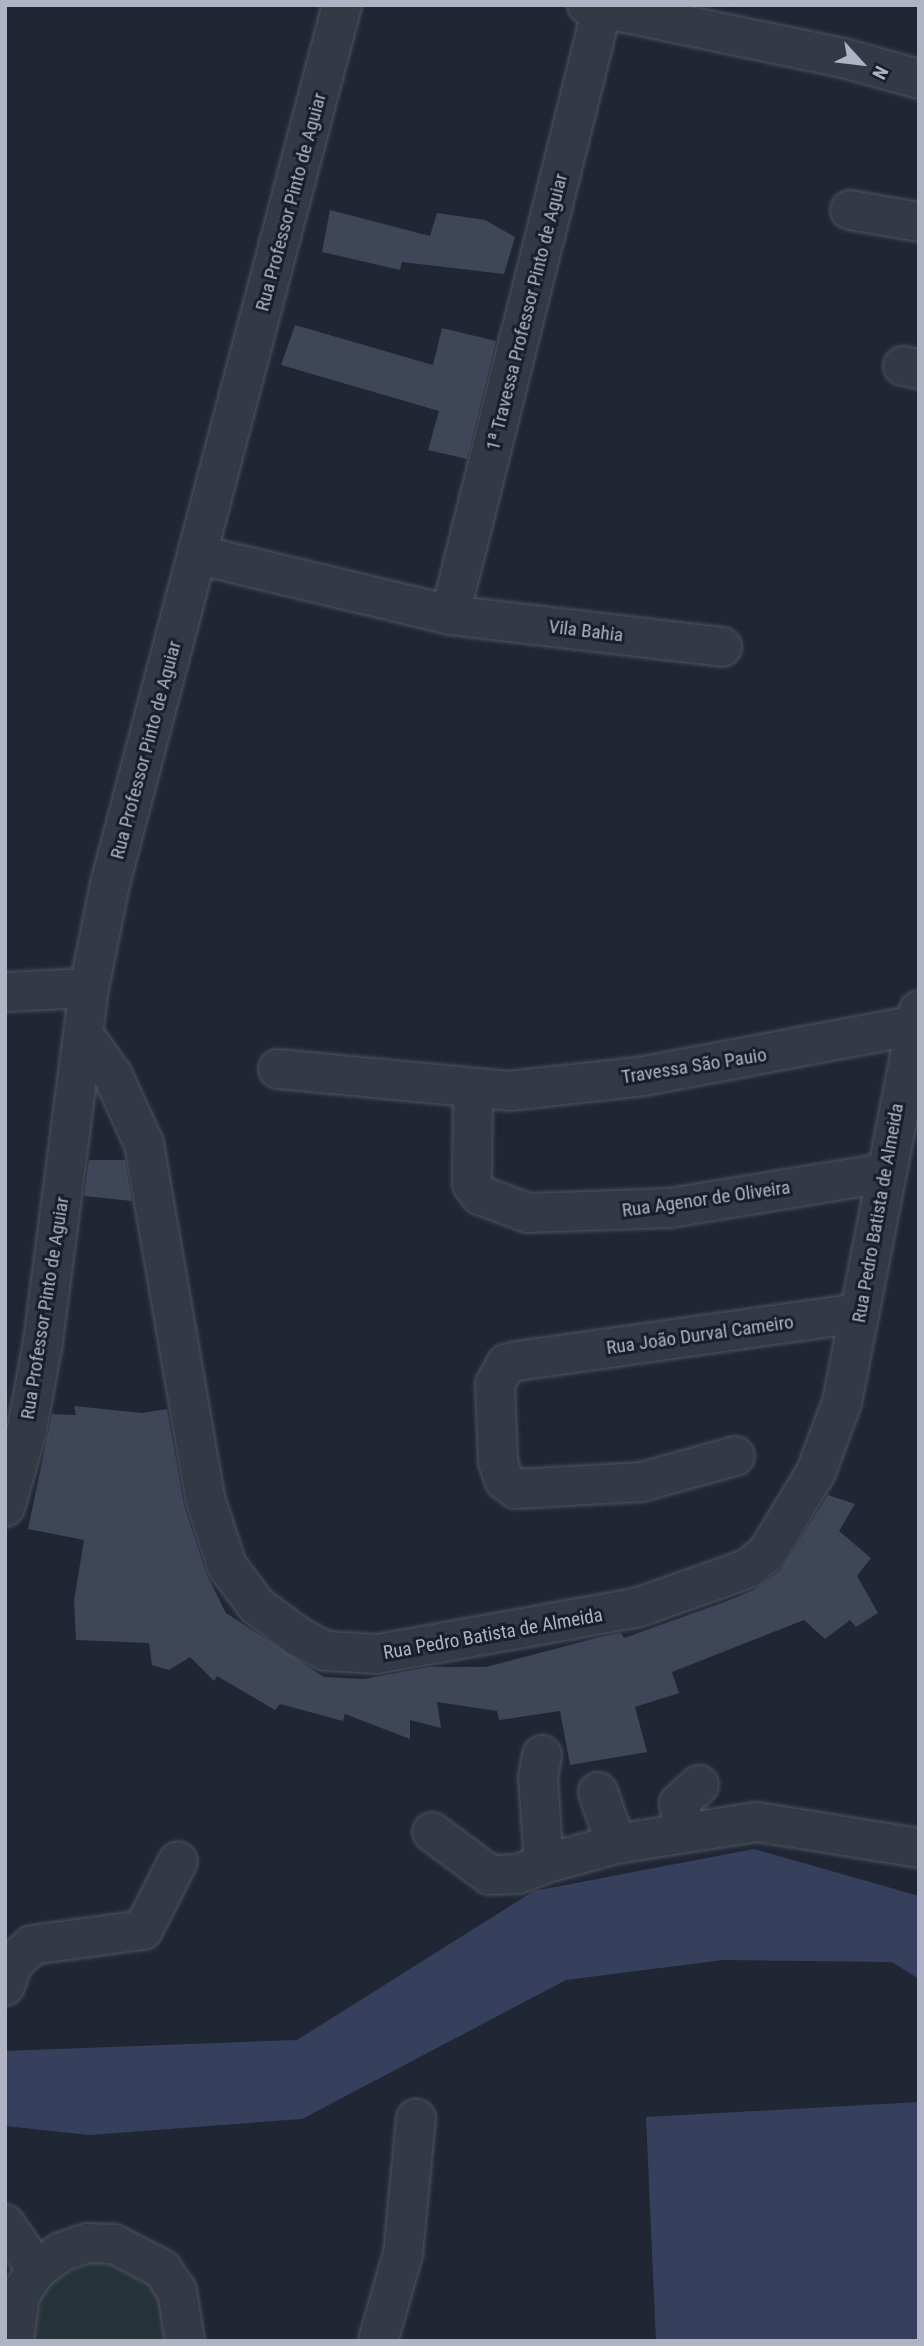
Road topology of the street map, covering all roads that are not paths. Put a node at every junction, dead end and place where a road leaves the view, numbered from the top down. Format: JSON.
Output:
{"nodes":[{"id":1,"x":342,"y":5,"type":"edge"},
{"id":2,"x":594,"y":7,"type":"edge"},
{"id":3,"x":919,"y":79,"type":"edge"},
{"id":4,"x":850,"y":211,"type":"dead end"},
{"id":5,"x":919,"y":222,"type":"edge"},
{"id":6,"x":199,"y":555,"type":"junction"},
{"id":7,"x":450,"y":615,"type":"junction"},
{"id":8,"x":722,"y":647,"type":"dead end"},
{"id":9,"x":89,"y":988,"type":"junction"},
{"id":10,"x":5,"y":992,"type":"edge"},
{"id":11,"x":916,"y":1018,"type":"edge"},
{"id":12,"x":84,"y":1035,"type":"junction"},
{"id":13,"x":278,"y":1069,"type":"dead end"},
{"id":14,"x":473,"y":1091,"type":"junction"},
{"id":15,"x":884,"y":1173,"type":"junction"},
{"id":16,"x":860,"y":1313,"type":"junction"},
{"id":17,"x":735,"y":1456,"type":"dead end"},
{"id":18,"x":5,"y":1507,"type":"edge"},
{"id":19,"x":542,"y":1755,"type":"dead end"},
{"id":20,"x":699,"y":1785,"type":"dead end"},
{"id":21,"x":598,"y":1792,"type":"dead end"},
{"id":22,"x":432,"y":1832,"type":"dead end"},
{"id":23,"x":684,"y":1833,"type":"junction"},
{"id":24,"x":616,"y":1844,"type":"junction"},
{"id":25,"x":919,"y":1848,"type":"edge"},
{"id":26,"x":178,"y":1861,"type":"dead end"},
{"id":27,"x":544,"y":1864,"type":"junction"},
{"id":28,"x":5,"y":1986,"type":"edge"},
{"id":29,"x":416,"y":2119,"type":"dead end"},
{"id":30,"x":5,"y":2224,"type":"edge"},
{"id":31,"x":37,"y":2270,"type":"junction"},
{"id":32,"x":14,"y":2341,"type":"edge"},
{"id":33,"x":185,"y":2341,"type":"edge"},
{"id":34,"x":378,"y":2341,"type":"edge"}],
"edges":[{"from":1,"to":6,"type":"street","name":"Rua Professor Pinto de Aguiar"},
{"from":2,"to":3,"type":"street"},
{"from":2,"to":7,"type":"street","name":"1ª Travessa Professor Pinto de Aguiar"},
{"from":4,"to":5,"type":"street"},
{"from":6,"to":7,"type":"street","name":"Vila Bahia"},
{"from":6,"to":9,"type":"street","name":"Rua Professor Pinto de Aguiar"},
{"from":7,"to":8,"type":"street","name":"Vila Bahia"},
{"from":9,"to":10,"type":"street"},
{"from":9,"to":12,"type":"street","name":"Rua Professor Pinto de Aguiar"},
{"from":11,"to":14,"type":"street","name":"Travessa São Pauio"},
{"from":11,"to":15,"type":"street","name":"Rua Pedro Batista de Almeida"},
{"from":12,"to":16,"type":"street","name":"Rua Pedro Batista de Almeida"},
{"from":12,"to":18,"type":"street","name":"Rua Professor Pinto de Aguiar"},
{"from":13,"to":14,"type":"street"},
{"from":14,"to":15,"type":"street","name":"Rua Agenor de Oliveira"},
{"from":15,"to":16,"type":"street","name":"Rua Pedro Batista de Almeida"},
{"from":16,"to":17,"type":"street","name":"Rua João Durval Cameiro"},
{"from":19,"to":27,"type":"street"},
{"from":20,"to":23,"type":"street"},
{"from":21,"to":24,"type":"street"},
{"from":22,"to":27,"type":"street"},
{"from":23,"to":24,"type":"street"},
{"from":23,"to":25,"type":"street"},
{"from":24,"to":27,"type":"street"},
{"from":26,"to":28,"type":"street"},
{"from":29,"to":34,"type":"street"},
{"from":30,"to":31,"type":"street"},
{"from":31,"to":32,"type":"street"},
{"from":31,"to":33,"type":"street"}]}
